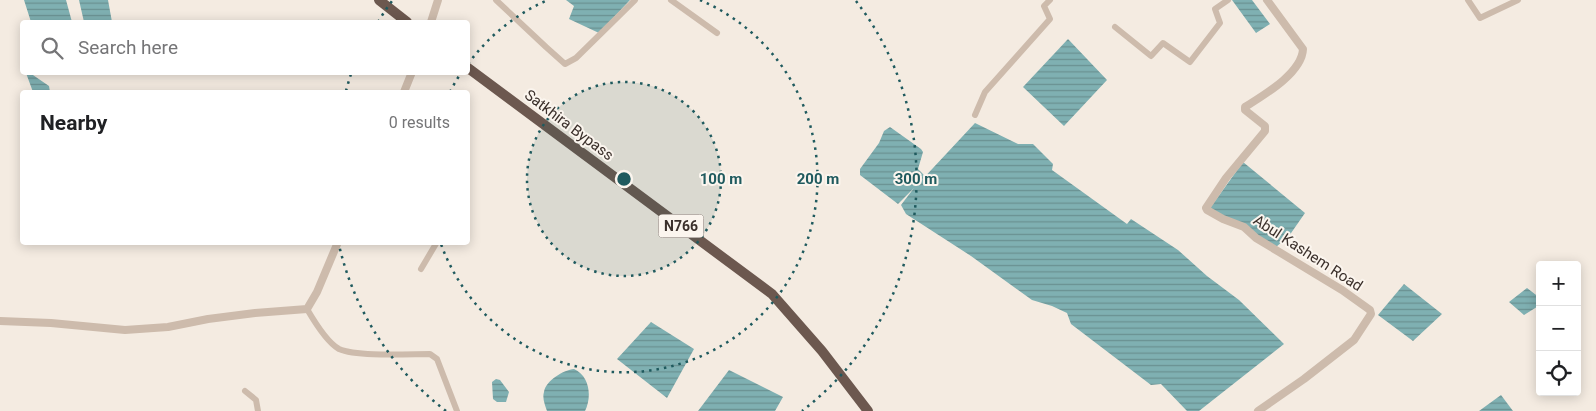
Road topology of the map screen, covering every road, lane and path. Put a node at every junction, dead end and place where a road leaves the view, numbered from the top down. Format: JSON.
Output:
{"nodes":[{"id":1,"x":379,"y":0,"type":"edge"},
{"id":2,"x":438,"y":0,"type":"edge"},
{"id":3,"x":496,"y":0,"type":"edge"},
{"id":4,"x":635,"y":0,"type":"edge"},
{"id":5,"x":671,"y":0,"type":"edge"},
{"id":6,"x":1050,"y":0,"type":"edge"},
{"id":7,"x":1228,"y":0,"type":"edge"},
{"id":8,"x":1268,"y":0,"type":"edge"},
{"id":9,"x":1468,"y":0,"type":"edge"},
{"id":10,"x":1518,"y":0,"type":"edge"},
{"id":11,"x":404,"y":20,"type":"edge"},
{"id":12,"x":432,"y":20,"type":"edge"},
{"id":13,"x":1115,"y":27,"type":"dead end"},
{"id":14,"x":717,"y":34,"type":"dead end"},
{"id":15,"x":470,"y":69,"type":"edge"},
{"id":16,"x":411,"y":75,"type":"edge"},
{"id":17,"x":405,"y":90,"type":"edge"},
{"id":18,"x":975,"y":116,"type":"dead end"},
{"id":19,"x":337,"y":245,"type":"edge"},
{"id":20,"x":435,"y":245,"type":"edge"},
{"id":21,"x":421,"y":269,"type":"dead end"},
{"id":22,"x":307,"y":309,"type":"junction"},
{"id":23,"x":0,"y":320,"type":"edge"},
{"id":24,"x":245,"y":391,"type":"dead end"},
{"id":25,"x":258,"y":411,"type":"edge"},
{"id":26,"x":457,"y":411,"type":"edge"},
{"id":27,"x":868,"y":411,"type":"edge"},
{"id":28,"x":1258,"y":411,"type":"edge"}],
"edges":[{"from":1,"to":11,"type":"highway"},
{"from":2,"to":12,"type":"street"},
{"from":3,"to":4,"type":"street"},
{"from":5,"to":14,"type":"street"},
{"from":6,"to":18,"type":"street"},
{"from":7,"to":13,"type":"street"},
{"from":8,"to":28,"type":"street","name":"Abul Kashem Road"},
{"from":9,"to":10,"type":"street"},
{"from":15,"to":27,"type":"highway","name":"Satkhira Bypass","number":"N766"},
{"from":16,"to":17,"type":"street"},
{"from":19,"to":22,"type":"street"},
{"from":20,"to":21,"type":"street"},
{"from":22,"to":23,"type":"street"},
{"from":22,"to":26,"type":"street"},
{"from":24,"to":25,"type":"street"}]}
